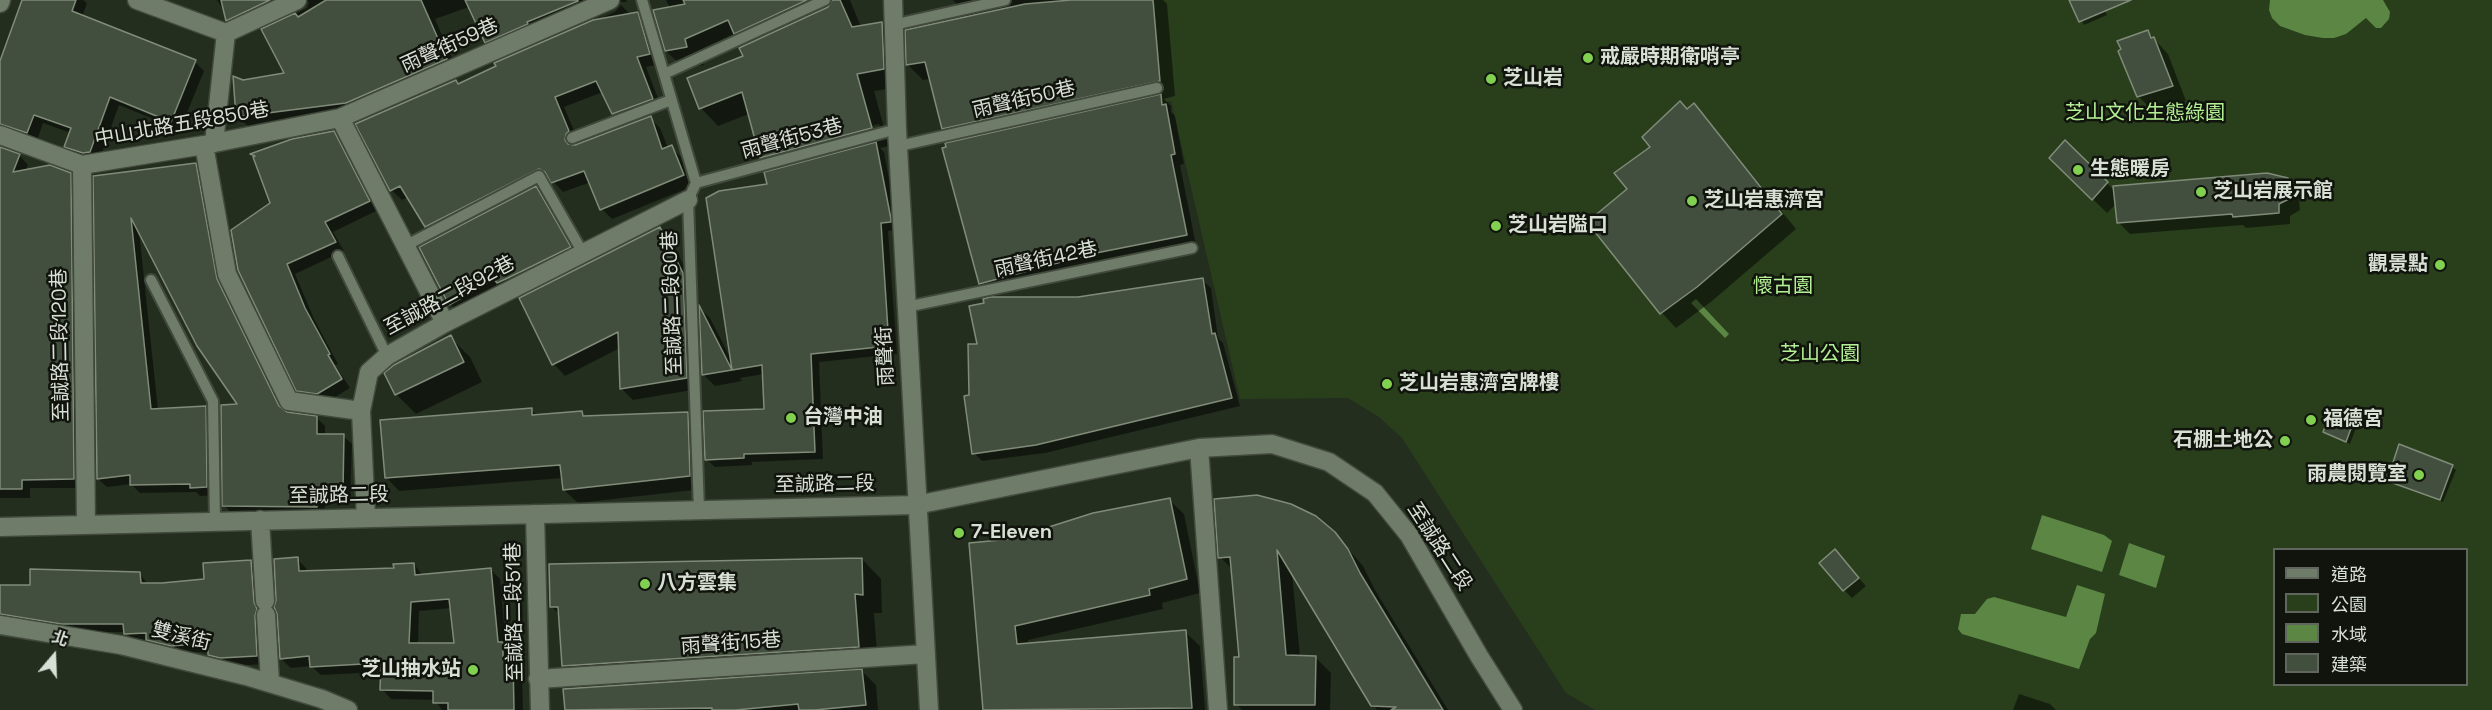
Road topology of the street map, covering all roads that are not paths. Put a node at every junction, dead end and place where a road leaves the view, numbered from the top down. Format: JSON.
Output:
{"nodes":[{"id":1,"x":137,"y":0,"type":"edge"},
{"id":2,"x":297,"y":0,"type":"edge"},
{"id":3,"x":610,"y":0,"type":"edge"},
{"id":4,"x":642,"y":0,"type":"edge"},
{"id":5,"x":825,"y":0,"type":"edge"},
{"id":6,"x":893,"y":0,"type":"edge"},
{"id":7,"x":1005,"y":0,"type":"edge"},
{"id":8,"x":893,"y":25,"type":"junction"},
{"id":9,"x":226,"y":33,"type":"junction"},
{"id":10,"x":664,"y":74,"type":"junction"},
{"id":11,"x":1157,"y":88,"type":"dead end"},
{"id":12,"x":671,"y":100,"type":"junction"},
{"id":13,"x":340,"y":118,"type":"junction"},
{"id":14,"x":0,"y":135,"type":"edge"},
{"id":15,"x":572,"y":138,"type":"dead end"},
{"id":16,"x":898,"y":138,"type":"junction"},
{"id":17,"x":209,"y":144,"type":"junction"},
{"id":18,"x":82,"y":165,"type":"junction"},
{"id":19,"x":696,"y":183,"type":"junction"},
{"id":20,"x":688,"y":200,"type":"junction"},
{"id":21,"x":405,"y":246,"type":"junction"},
{"id":22,"x":1192,"y":248,"type":"dead end"},
{"id":23,"x":583,"y":253,"type":"junction"},
{"id":24,"x":338,"y":256,"type":"dead end"},
{"id":25,"x":151,"y":280,"type":"dead end"},
{"id":26,"x":906,"y":307,"type":"junction"},
{"id":27,"x":445,"y":323,"type":"junction"},
{"id":28,"x":387,"y":356,"type":"junction"},
{"id":29,"x":361,"y":411,"type":"junction"},
{"id":30,"x":1199,"y":448,"type":"junction"},
{"id":31,"x":916,"y":505,"type":"junction"},
{"id":32,"x":699,"y":510,"type":"junction"},
{"id":33,"x":535,"y":514,"type":"junction"},
{"id":34,"x":366,"y":518,"type":"junction"},
{"id":35,"x":260,"y":520,"type":"junction"},
{"id":36,"x":215,"y":521,"type":"junction"},
{"id":37,"x":86,"y":524,"type":"junction"},
{"id":38,"x":0,"y":527,"type":"edge"},
{"id":39,"x":0,"y":625,"type":"edge"},
{"id":40,"x":926,"y":654,"type":"junction"},
{"id":41,"x":538,"y":679,"type":"junction"},
{"id":42,"x":270,"y":682,"type":"junction"},
{"id":43,"x":348,"y":710,"type":"edge"},
{"id":44,"x":540,"y":710,"type":"edge"},
{"id":45,"x":929,"y":710,"type":"edge"},
{"id":46,"x":1218,"y":710,"type":"edge"},
{"id":47,"x":1513,"y":710,"type":"edge"}],
"edges":[{"from":1,"to":9,"type":"street"},
{"from":2,"to":9,"type":"street"},
{"from":3,"to":13,"type":"street","name":"雨聲街59巷"},
{"from":4,"to":10,"type":"lane"},
{"from":5,"to":10,"type":"lane"},
{"from":6,"to":8,"type":"street","name":"雨聲街"},
{"from":7,"to":8,"type":"lane"},
{"from":8,"to":16,"type":"street","name":"雨聲街"},
{"from":9,"to":17,"type":"street"},
{"from":10,"to":12,"type":"lane"},
{"from":11,"to":16,"type":"lane","name":"雨聲街50巷"},
{"from":12,"to":15,"type":"lane"},
{"from":12,"to":19,"type":"lane"},
{"from":13,"to":17,"type":"street","name":"中山北路五段850巷"},
{"from":13,"to":21,"type":"street"},
{"from":14,"to":18,"type":"street","name":"中山北路五段850巷"},
{"from":16,"to":19,"type":"lane","name":"雨聲街53巷"},
{"from":16,"to":26,"type":"street","name":"雨聲街"},
{"from":17,"to":18,"type":"street","name":"中山北路五段850巷"},
{"from":17,"to":29,"type":"street"},
{"from":18,"to":37,"type":"street","name":"至誠路二段120巷"},
{"from":19,"to":20,"type":"lane","name":"至誠路二段60巷"},
{"from":20,"to":23,"type":"street","name":"至誠路二段92巷"},
{"from":20,"to":32,"type":"lane","name":"至誠路二段60巷"},
{"from":21,"to":23,"type":"lane"},
{"from":21,"to":27,"type":"street"},
{"from":22,"to":26,"type":"lane","name":"雨聲街42巷"},
{"from":23,"to":27,"type":"street","name":"至誠路二段92巷"},
{"from":24,"to":28,"type":"lane"},
{"from":25,"to":36,"type":"lane"},
{"from":26,"to":31,"type":"street","name":"雨聲街"},
{"from":27,"to":28,"type":"street","name":"至誠路二段92巷"},
{"from":28,"to":29,"type":"street","name":"至誠路二段92巷"},
{"from":29,"to":34,"type":"street","name":"至誠路二段92巷"},
{"from":30,"to":31,"type":"street","name":"至誠路二段"},
{"from":30,"to":46,"type":"street"},
{"from":30,"to":47,"type":"street","name":"至誠路二段"},
{"from":31,"to":32,"type":"street","name":"至誠路二段"},
{"from":31,"to":40,"type":"street","name":"雨聲街"},
{"from":32,"to":33,"type":"street","name":"至誠路二段"},
{"from":33,"to":34,"type":"street","name":"至誠路二段"},
{"from":33,"to":41,"type":"street","name":"至誠路二段51巷"},
{"from":34,"to":35,"type":"street","name":"至誠路二段"},
{"from":35,"to":36,"type":"street","name":"至誠路二段"},
{"from":35,"to":42,"type":"street"},
{"from":36,"to":37,"type":"street","name":"至誠路二段"},
{"from":37,"to":38,"type":"street","name":"至誠路二段"},
{"from":39,"to":42,"type":"street","name":"雙溪街"},
{"from":40,"to":41,"type":"street","name":"雨聲街15巷"},
{"from":40,"to":45,"type":"street","name":"雨聲街"},
{"from":41,"to":44,"type":"street","name":"至誠路二段51巷"},
{"from":42,"to":43,"type":"street","name":"雙溪街"}]}
